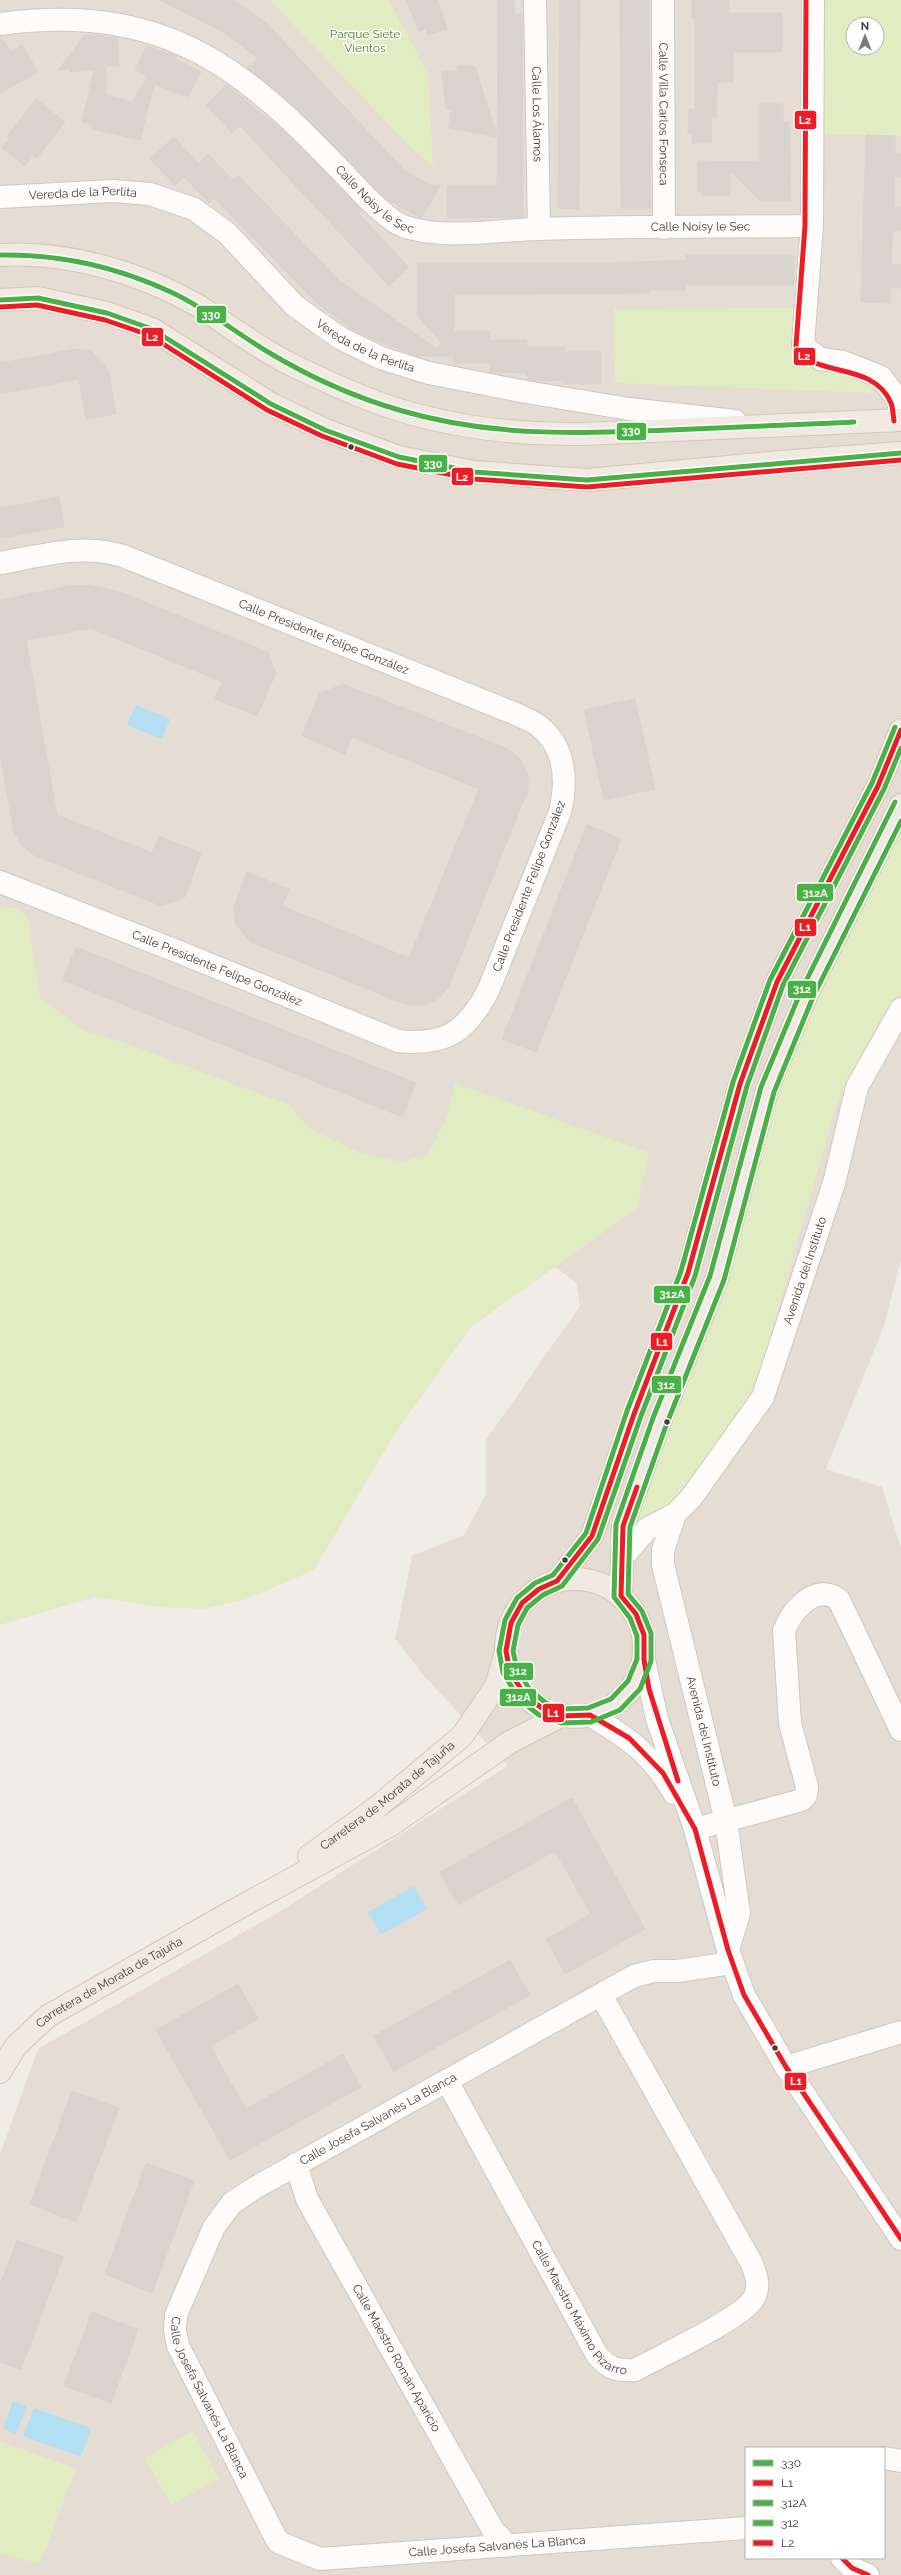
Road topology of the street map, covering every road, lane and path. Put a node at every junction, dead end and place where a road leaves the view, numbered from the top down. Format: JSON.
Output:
{"nodes":[{"id":1,"x":535,"y":0,"type":"edge"},
{"id":2,"x":663,"y":0,"type":"edge"},
{"id":3,"x":813,"y":0,"type":"edge"},
{"id":4,"x":0,"y":24,"type":"edge"},
{"id":5,"x":0,"y":197,"type":"edge"},
{"id":6,"x":812,"y":226,"type":"junction"},
{"id":7,"x":664,"y":228,"type":"junction"},
{"id":8,"x":539,"y":229,"type":"junction"},
{"id":9,"x":0,"y":255,"type":"edge"},
{"id":10,"x":0,"y":300,"type":"edge"},
{"id":11,"x":901,"y":420,"type":"edge"},
{"id":12,"x":774,"y":426,"type":"junction"},
{"id":13,"x":901,"y":453,"type":"edge"},
{"id":14,"x":0,"y":563,"type":"edge"},
{"id":15,"x":901,"y":730,"type":"edge"},
{"id":16,"x":901,"y":804,"type":"edge"},
{"id":17,"x":0,"y":882,"type":"edge"},
{"id":18,"x":901,"y":1009,"type":"edge"},
{"id":19,"x":675,"y":1514,"type":"junction"},
{"id":20,"x":622,"y":1558,"type":"junction"},
{"id":21,"x":557,"y":1581,"type":"junction"},
{"id":22,"x":621,"y":1596,"type":"junction"},
{"id":23,"x":506,"y":1651,"type":"junction"},
{"id":24,"x":644,"y":1660,"type":"junction"},
{"id":25,"x":590,"y":1715,"type":"junction"},
{"id":26,"x":561,"y":1716,"type":"junction"},
{"id":27,"x":901,"y":1730,"type":"edge"},
{"id":28,"x":726,"y":1821,"type":"junction"},
{"id":29,"x":695,"y":1829,"type":"junction"},
{"id":30,"x":233,"y":1911,"type":"junction"},
{"id":31,"x":730,"y":1957,"type":"junction"},
{"id":32,"x":601,"y":1995,"type":"junction"},
{"id":33,"x":901,"y":2032,"type":"edge"},
{"id":34,"x":786,"y":2067,"type":"junction"},
{"id":35,"x":0,"y":2072,"type":"edge"},
{"id":36,"x":447,"y":2081,"type":"junction"},
{"id":37,"x":296,"y":2164,"type":"junction"},
{"id":38,"x":901,"y":2239,"type":"edge"},
{"id":39,"x":745,"y":2528,"type":"edge"},
{"id":40,"x":508,"y":2546,"type":"junction"},
{"id":41,"x":843,"y":2559,"type":"edge"},
{"id":42,"x":868,"y":2575,"type":"edge"}],
"edges":[{"from":1,"to":8,"type":"street","name":"Calle Los Álamos"},
{"from":2,"to":7,"type":"street","name":"Calle Villa Carlos Fonseca"},
{"from":3,"to":6,"type":"street"},
{"from":4,"to":8,"type":"street","name":"Calle Noisy le Sec"},
{"from":5,"to":12,"type":"street","name":"Vereda de la Perlita"},
{"from":6,"to":7,"type":"street","name":"Calle Noisy le Sec"},
{"from":6,"to":11,"type":"street"},
{"from":7,"to":8,"type":"street","name":"Calle Noisy le Sec"},
{"from":9,"to":12,"type":"main road"},
{"from":10,"to":13,"type":"main road"},
{"from":11,"to":12,"type":"main road"},
{"from":14,"to":17,"type":"street","name":"Calle Presidente Felipe González"},
{"from":15,"to":21,"type":"main road"},
{"from":16,"to":20,"type":"main road"},
{"from":18,"to":19,"type":"street","name":"Avenida del Instituto"},
{"from":19,"to":20,"type":"street","name":"Avenida del Instituto"},
{"from":19,"to":28,"type":"street","name":"Avenida del Instituto"},
{"from":20,"to":22,"type":"main road"},
{"from":21,"to":22,"type":"main road"},
{"from":21,"to":23,"type":"main road"},
{"from":22,"to":24,"type":"main road"},
{"from":23,"to":26,"type":"main road"},
{"from":23,"to":30,"type":"main road","name":"Carretera de Morata de Tajuña"},
{"from":24,"to":25,"type":"main road"},
{"from":24,"to":29,"type":"street"},
{"from":25,"to":26,"type":"main road"},
{"from":25,"to":29,"type":"street"},
{"from":26,"to":30,"type":"main road","name":"Carretera de Morata de Tajuña"},
{"from":27,"to":28,"type":"street"},
{"from":28,"to":29,"type":"street"},
{"from":28,"to":31,"type":"street","name":"Avenida del Instituto"},
{"from":29,"to":31,"type":"street"},
{"from":30,"to":35,"type":"main road","name":"Carretera de Morata de Tajuña"},
{"from":31,"to":32,"type":"street","name":"Calle Josefa Salvanés La Blanca"},
{"from":31,"to":34,"type":"street"},
{"from":32,"to":36,"type":"street","name":"Calle Josefa Salvanés La Blanca"},
{"from":32,"to":36,"type":"street","name":"Calle Maestro Máximo Pizarro"},
{"from":33,"to":34,"type":"street"},
{"from":34,"to":38,"type":"street"},
{"from":36,"to":37,"type":"street","name":"Calle Josefa Salvanés La Blanca"},
{"from":37,"to":40,"type":"street","name":"Calle Maestro Román Aparicio"},
{"from":37,"to":40,"type":"street","name":"Calle Josefa Salvanés La Blanca"},
{"from":39,"to":40,"type":"street","name":"Calle Josefa Salvanés La Blanca"},
{"from":41,"to":42,"type":"street"}]}
